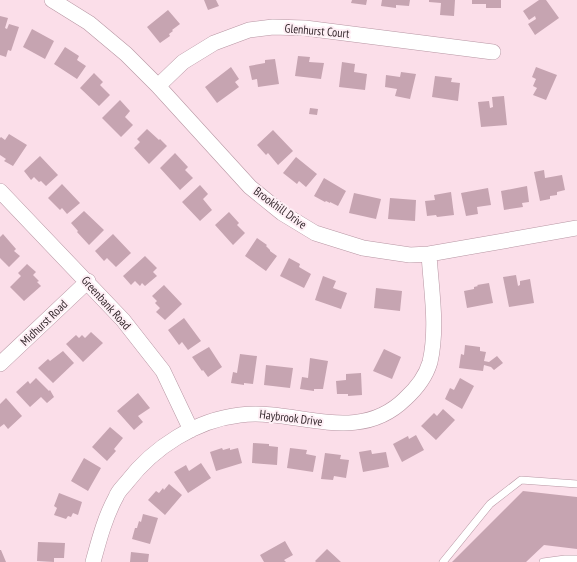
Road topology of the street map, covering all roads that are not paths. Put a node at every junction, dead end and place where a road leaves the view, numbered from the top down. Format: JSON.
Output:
{"nodes":[{"id":1,"x":52,"y":0,"type":"edge"},
{"id":2,"x":493,"y":52,"type":"dead end"},
{"id":3,"x":158,"y":86,"type":"junction"},
{"id":4,"x":0,"y":192,"type":"edge"},
{"id":5,"x":577,"y":228,"type":"edge"},
{"id":6,"x":429,"y":254,"type":"junction"},
{"id":7,"x":88,"y":281,"type":"junction"},
{"id":8,"x":0,"y":364,"type":"edge"},
{"id":9,"x":191,"y":430,"type":"junction"},
{"id":10,"x":577,"y":484,"type":"edge"},
{"id":11,"x":577,"y":559,"type":"edge"},
{"id":12,"x":93,"y":562,"type":"edge"},
{"id":13,"x":443,"y":562,"type":"edge"},
{"id":14,"x":543,"y":562,"type":"edge"}],
"edges":[{"from":1,"to":3,"type":"street","name":"Brookhill Drive"},
{"from":2,"to":3,"type":"street","name":"Glenhurst Court"},
{"from":3,"to":6,"type":"street","name":"Brookhill Drive"},
{"from":4,"to":7,"type":"street","name":"Greenbank Road"},
{"from":5,"to":6,"type":"street","name":"Brookhill Drive"},
{"from":6,"to":9,"type":"street","name":"Haybrook Drive"},
{"from":7,"to":8,"type":"street","name":"Midhurst Road"},
{"from":7,"to":9,"type":"street","name":"Greenbank Road"},
{"from":9,"to":12,"type":"street","name":"Haybrook Drive"},
{"from":10,"to":13,"type":"lane"},
{"from":11,"to":14,"type":"lane"}]}
